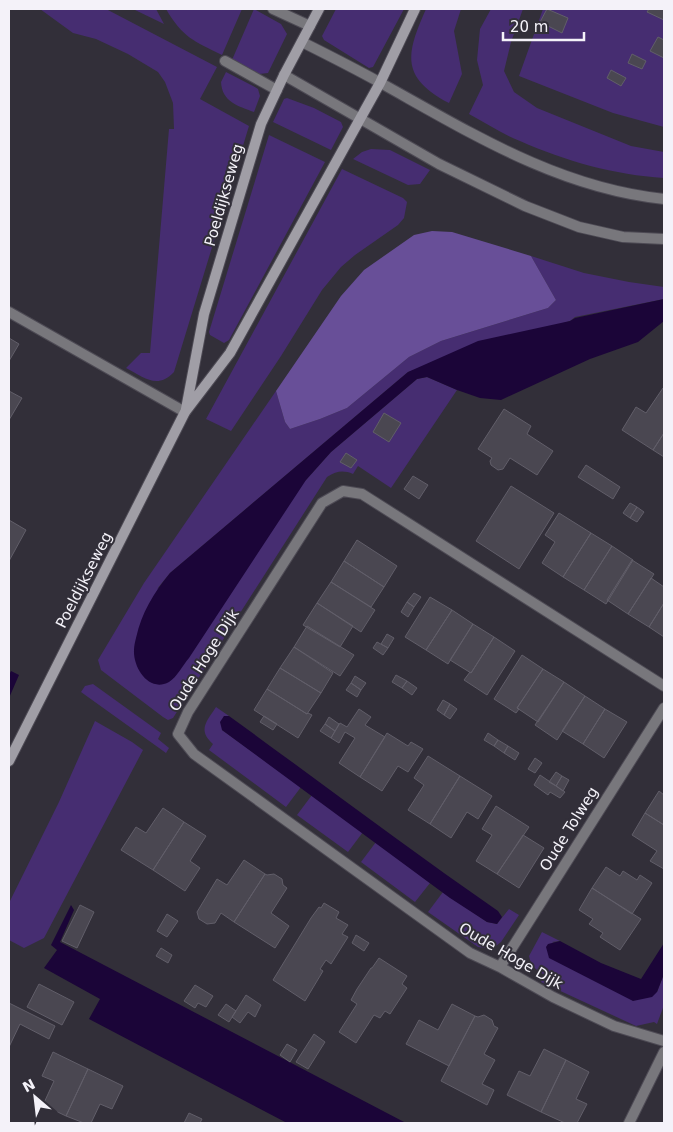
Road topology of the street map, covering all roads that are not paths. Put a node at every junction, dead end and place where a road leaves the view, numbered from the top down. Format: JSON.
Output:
{"nodes":[{"id":1,"x":273,"y":9,"type":"edge"},
{"id":2,"x":319,"y":9,"type":"edge"},
{"id":3,"x":415,"y":9,"type":"edge"},
{"id":4,"x":310,"y":26,"type":"junction"},
{"id":5,"x":302,"y":42,"type":"junction"},
{"id":6,"x":225,"y":61,"type":"dead end"},
{"id":7,"x":284,"y":75,"type":"junction"},
{"id":8,"x":380,"y":83,"type":"junction"},
{"id":9,"x":277,"y":90,"type":"junction"},
{"id":10,"x":360,"y":120,"type":"junction"},
{"id":11,"x":664,"y":199,"type":"edge"},
{"id":12,"x":664,"y":238,"type":"edge"},
{"id":13,"x":9,"y":312,"type":"edge"},
{"id":14,"x":186,"y":412,"type":"junction"},
{"id":15,"x":664,"y":686,"type":"edge"},
{"id":16,"x":664,"y":708,"type":"edge"},
{"id":17,"x":9,"y":761,"type":"edge"},
{"id":18,"x":500,"y":967,"type":"junction"},
{"id":19,"x":664,"y":1041,"type":"edge"},
{"id":20,"x":664,"y":1052,"type":"edge"},
{"id":21,"x":629,"y":1123,"type":"edge"}],
"edges":[{"from":1,"to":4,"type":"street"},
{"from":2,"to":4,"type":"main road","name":"Poeldijkseweg"},
{"from":3,"to":8,"type":"main road","name":"Poeldijkseweg"},
{"from":4,"to":5,"type":"main road","name":"Poeldijkseweg"},
{"from":5,"to":7,"type":"main road","name":"Poeldijkseweg"},
{"from":5,"to":8,"type":"street"},
{"from":6,"to":9,"type":"street"},
{"from":7,"to":9,"type":"main road","name":"Poeldijkseweg"},
{"from":7,"to":10,"type":"street"},
{"from":8,"to":10,"type":"main road","name":"Poeldijkseweg"},
{"from":8,"to":11,"type":"street"},
{"from":9,"to":14,"type":"main road","name":"Poeldijkseweg"},
{"from":10,"to":12,"type":"street"},
{"from":10,"to":14,"type":"main road","name":"Poeldijkseweg"},
{"from":13,"to":14,"type":"street"},
{"from":14,"to":17,"type":"main road","name":"Poeldijkseweg"},
{"from":15,"to":18,"type":"street","name":"Oude Hoge Dijk"},
{"from":16,"to":18,"type":"street","name":"Oude Tolweg"},
{"from":18,"to":19,"type":"street","name":"Oude Hoge Dijk"},
{"from":20,"to":21,"type":"street"}]}
